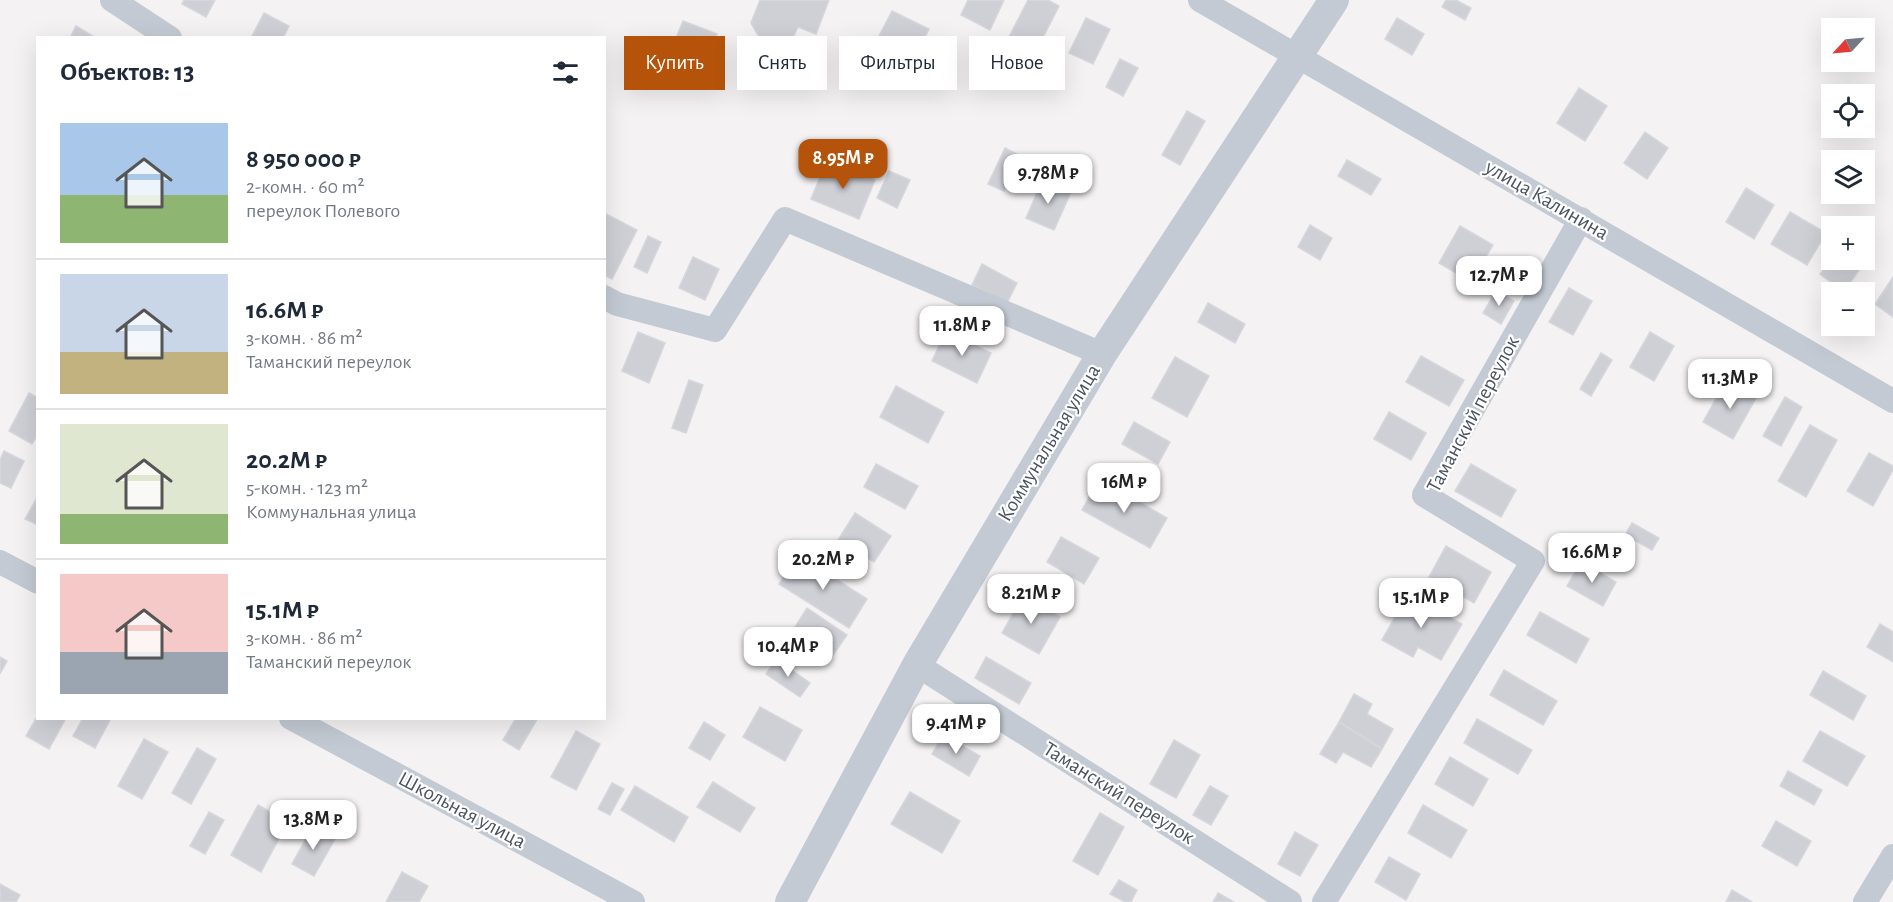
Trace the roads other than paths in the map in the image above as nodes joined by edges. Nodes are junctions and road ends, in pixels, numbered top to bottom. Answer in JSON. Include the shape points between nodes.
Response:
{"nodes":[{"id":1,"x":112,"y":0,"type":"edge"},
{"id":2,"x":1200,"y":0,"type":"edge"},
{"id":3,"x":1334,"y":0,"type":"edge"},
{"id":4,"x":167,"y":36,"type":"edge"},
{"id":5,"x":1298,"y":57,"type":"junction"},
{"id":6,"x":1581,"y":219,"type":"junction"},
{"id":7,"x":606,"y":298,"type":"edge"},
{"id":8,"x":1102,"y":354,"type":"junction"},
{"id":9,"x":1893,"y":401,"type":"edge"},
{"id":10,"x":0,"y":562,"type":"edge"},
{"id":11,"x":36,"y":581,"type":"edge"},
{"id":12,"x":917,"y":665,"type":"junction"},
{"id":13,"x":295,"y":720,"type":"edge"},
{"id":14,"x":1893,"y":856,"type":"edge"},
{"id":15,"x":633,"y":902,"type":"edge"},
{"id":16,"x":790,"y":902,"type":"edge"},
{"id":17,"x":1290,"y":902,"type":"edge"},
{"id":18,"x":1324,"y":902,"type":"edge"},
{"id":19,"x":1865,"y":902,"type":"edge"}],
"edges":[{"from":1,"to":4,"type":"street"},
{"from":2,"to":5,"type":"street","name":"улица Калинина"},
{"from":3,"to":5,"type":"street","name":"Коммунальная улица"},
{"from":5,"to":6,"type":"street","name":"улица Калинина"},
{"from":5,"to":8,"type":"street","name":"Коммунальная улица"},
{"from":6,"to":9,"type":"street","name":"улица Калинина"},
{"from":6,"to":18,"type":"street","name":"Таманский переулок","via":[[1424,495],[1533,561]]},
{"from":7,"to":8,"type":"street","via":[[716,330],[785,219]]},
{"from":8,"to":12,"type":"street","name":"Коммунальная улица"},
{"from":10,"to":11,"type":"street"},
{"from":12,"to":16,"type":"street","name":"Коммунальная улица"},
{"from":12,"to":17,"type":"street","name":"Таманский переулок"},
{"from":13,"to":15,"type":"street","name":"Школьная улица"},
{"from":14,"to":19,"type":"street"}]}
